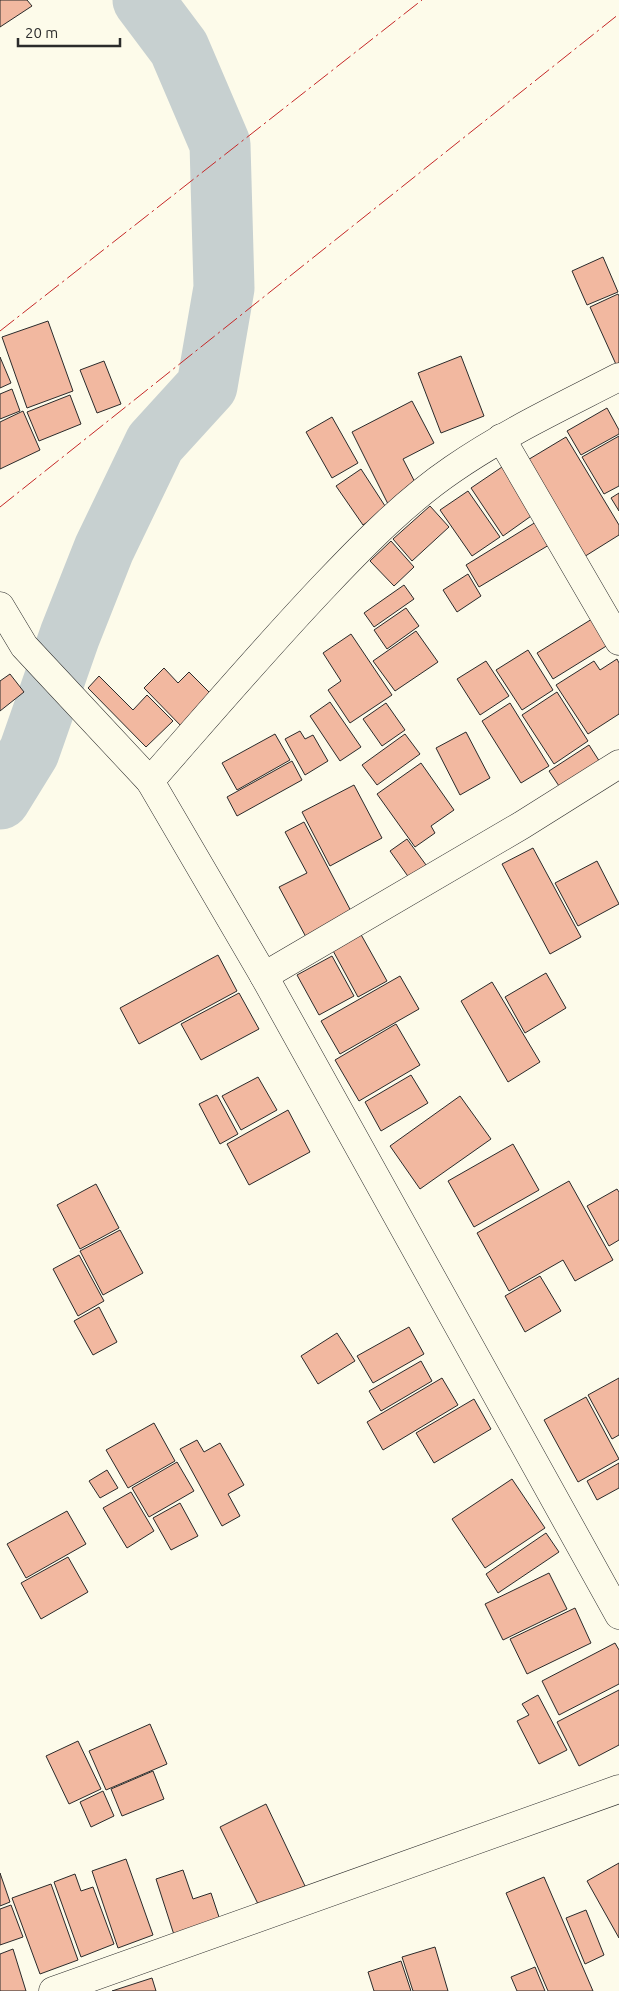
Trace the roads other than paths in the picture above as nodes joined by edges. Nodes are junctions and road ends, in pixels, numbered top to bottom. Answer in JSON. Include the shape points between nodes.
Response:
{"nodes":[{"id":1,"x":619,"y":377,"type":"edge"},
{"id":2,"x":501,"y":438,"type":"junction"},
{"id":3,"x":0,"y":606,"type":"edge"},
{"id":4,"x":619,"y":640,"type":"edge"},
{"id":5,"x":619,"y":764,"type":"edge"},
{"id":6,"x":150,"y":781,"type":"junction"},
{"id":7,"x":264,"y":976,"type":"junction"},
{"id":8,"x":619,"y":1615,"type":"edge"},
{"id":9,"x":619,"y":1789,"type":"edge"},
{"id":10,"x":53,"y":1991,"type":"edge"}],
"edges":[{"from":1,"to":2,"type":"street"},
{"from":2,"to":4,"type":"street"},
{"from":2,"to":6,"type":"street","via":[[452,469],[404,507],[357,552],[288,624]]},
{"from":3,"to":6,"type":"street","via":[[24,646]]},
{"from":5,"to":7,"type":"street","via":[[514,830]]},
{"from":6,"to":7,"type":"street"},
{"from":7,"to":8,"type":"street"},
{"from":9,"to":10,"type":"street"}]}
